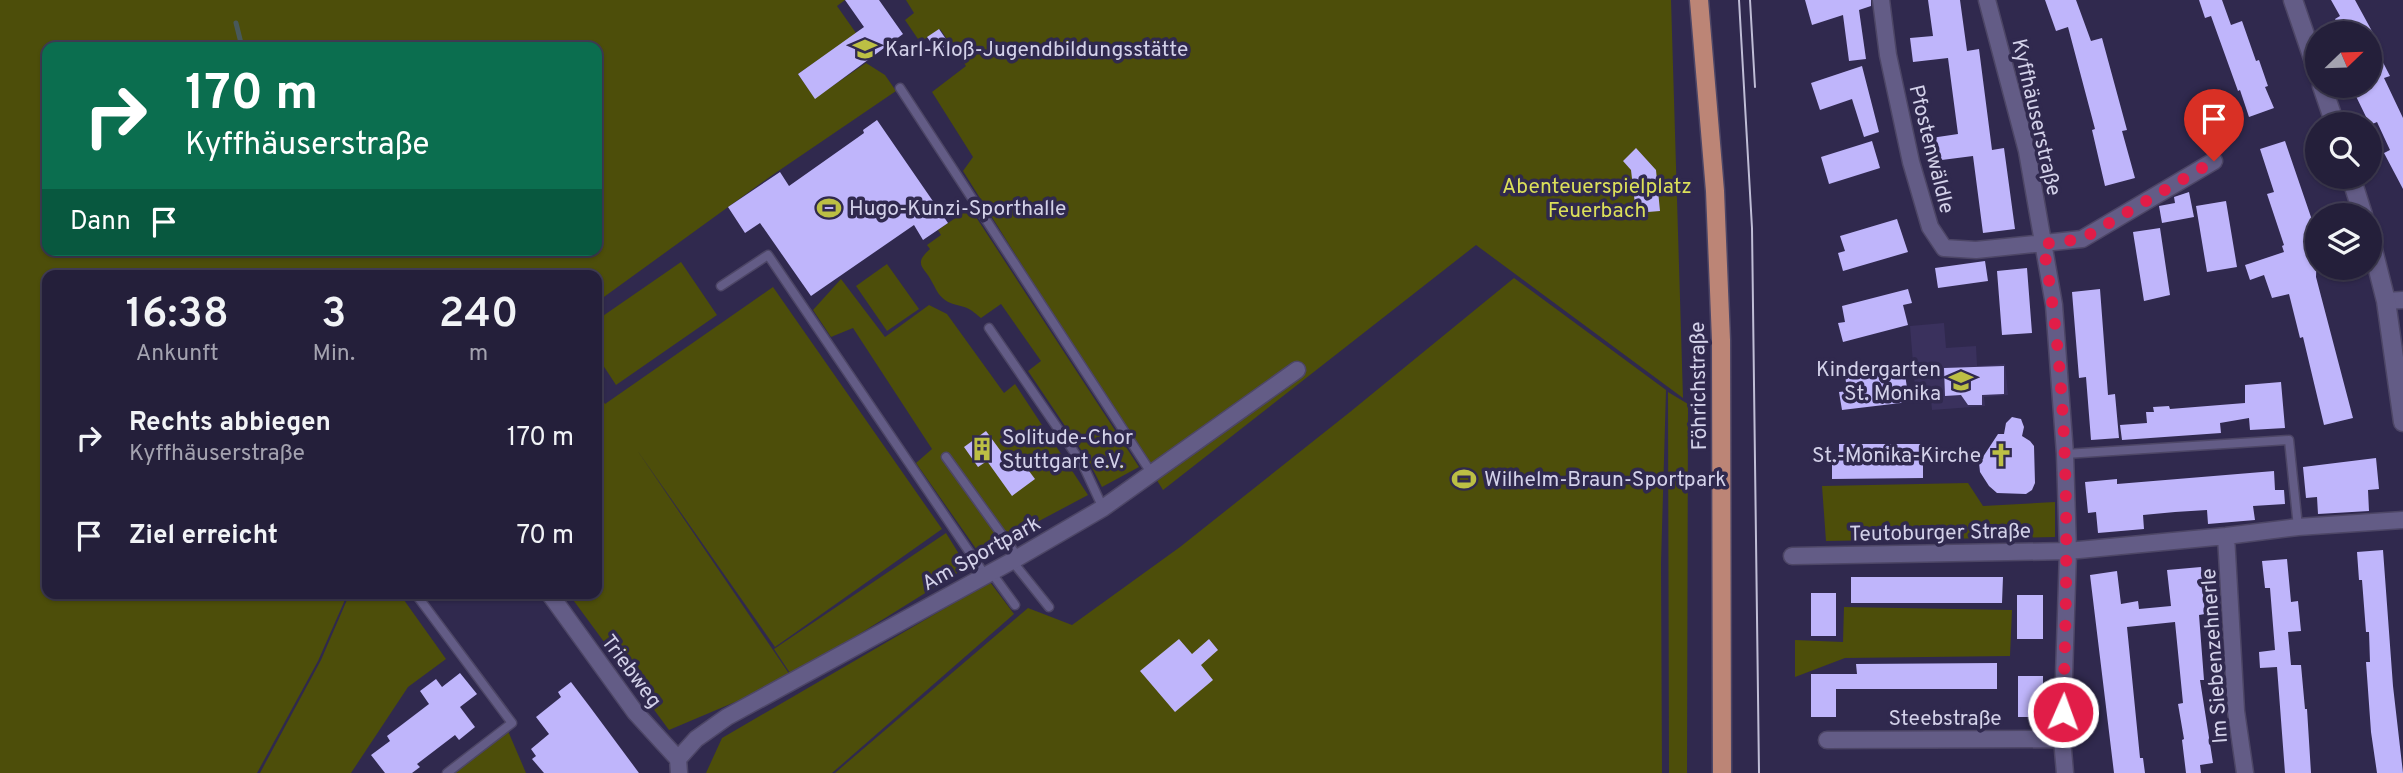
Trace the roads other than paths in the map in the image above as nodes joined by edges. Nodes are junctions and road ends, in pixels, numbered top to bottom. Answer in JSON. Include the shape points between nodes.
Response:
{"nodes":[{"id":1,"x":1699,"y":0,"type":"edge"},
{"id":2,"x":1881,"y":0,"type":"edge"},
{"id":3,"x":1987,"y":0,"type":"edge"},
{"id":4,"x":2293,"y":0,"type":"edge"},
{"id":5,"x":2305,"y":35,"type":"edge"},
{"id":6,"x":900,"y":88,"type":"dead end"},
{"id":7,"x":2214,"y":161,"type":"dead end"},
{"id":8,"x":2043,"y":244,"type":"junction"},
{"id":9,"x":2382,"y":269,"type":"edge"},
{"id":10,"x":721,"y":286,"type":"dead end"},
{"id":11,"x":2394,"y":300,"type":"edge"},
{"id":12,"x":989,"y":328,"type":"dead end"},
{"id":13,"x":1297,"y":370,"type":"dead end"},
{"id":14,"x":2403,"y":422,"type":"edge"},
{"id":15,"x":2064,"y":454,"type":"junction"},
{"id":16,"x":947,"y":457,"type":"dead end"},
{"id":17,"x":1152,"y":474,"type":"junction"},
{"id":18,"x":1103,"y":508,"type":"junction"},
{"id":19,"x":2403,"y":520,"type":"edge"},
{"id":20,"x":2298,"y":527,"type":"junction"},
{"id":21,"x":2226,"y":536,"type":"junction"},
{"id":22,"x":2068,"y":551,"type":"junction"},
{"id":23,"x":1792,"y":556,"type":"dead end"},
{"id":24,"x":1015,"y":559,"type":"junction"},
{"id":25,"x":988,"y":574,"type":"junction"},
{"id":26,"x":419,"y":599,"type":"edge"},
{"id":27,"x":553,"y":599,"type":"edge"},
{"id":28,"x":1015,"y":605,"type":"dead end"},
{"id":29,"x":1049,"y":607,"type":"dead end"},
{"id":30,"x":2062,"y":739,"type":"junction"},
{"id":31,"x":1827,"y":740,"type":"dead end"},
{"id":32,"x":679,"y":766,"type":"edge"},
{"id":33,"x":447,"y":773,"type":"edge"},
{"id":34,"x":1722,"y":773,"type":"edge"},
{"id":35,"x":2065,"y":773,"type":"edge"},
{"id":36,"x":2245,"y":773,"type":"edge"}],
"edges":[{"from":1,"to":34,"type":"main road","name":"Föhrichstraße","via":[[1715,191],[1721,340]]},
{"from":2,"to":8,"type":"street","name":"Pfostenwäldle","via":[[1911,162],[1930,227],[1944,248]]},
{"from":3,"to":8,"type":"street","name":"Kyffhäuserstraße","via":[[2027,151]]},
{"from":4,"to":5,"type":"street"},
{"from":6,"to":17,"type":"lane"},
{"from":7,"to":8,"type":"street","via":[[2082,239]]},
{"from":8,"to":15,"type":"street","name":"Kyffhäuserstraße","via":[[2054,305]]},
{"from":9,"to":11,"type":"street"},
{"from":10,"to":25,"type":"lane","via":[[768,255]]},
{"from":11,"to":14,"type":"street"},
{"from":12,"to":18,"type":"lane","via":[[1083,465]]},
{"from":13,"to":17,"type":"street","name":"Am Sportpark"},
{"from":15,"to":20,"type":"lane","via":[[2289,440]]},
{"from":15,"to":22,"type":"street","name":"Kyffhäuserstraße"},
{"from":16,"to":24,"type":"lane"},
{"from":17,"to":18,"type":"street","name":"Am Sportpark"},
{"from":18,"to":24,"type":"street","name":"Am Sportpark"},
{"from":19,"to":20,"type":"street","name":"Teutoburger Straße"},
{"from":20,"to":21,"type":"street","name":"Teutoburger Straße"},
{"from":21,"to":22,"type":"street","name":"Teutoburger Straße"},
{"from":21,"to":36,"type":"street","name":"Im Siebenzehnerle","via":[[2236,711]]},
{"from":22,"to":23,"type":"street","name":"Teutoburger Straße"},
{"from":22,"to":30,"type":"street","name":"Kyffhäuserstraße"},
{"from":24,"to":25,"type":"street","name":"Am Sportpark"},
{"from":24,"to":29,"type":"lane"},
{"from":25,"to":28,"type":"lane"},
{"from":25,"to":32,"type":"street","name":"Am Sportpark","via":[[727,717],[696,738]]},
{"from":26,"to":33,"type":"lane","via":[[512,723]]},
{"from":27,"to":32,"type":"street","name":"Triebweg"},
{"from":30,"to":31,"type":"street","name":"Steebstraße"},
{"from":30,"to":35,"type":"street","name":"Kyffhäuserstraße"}]}
